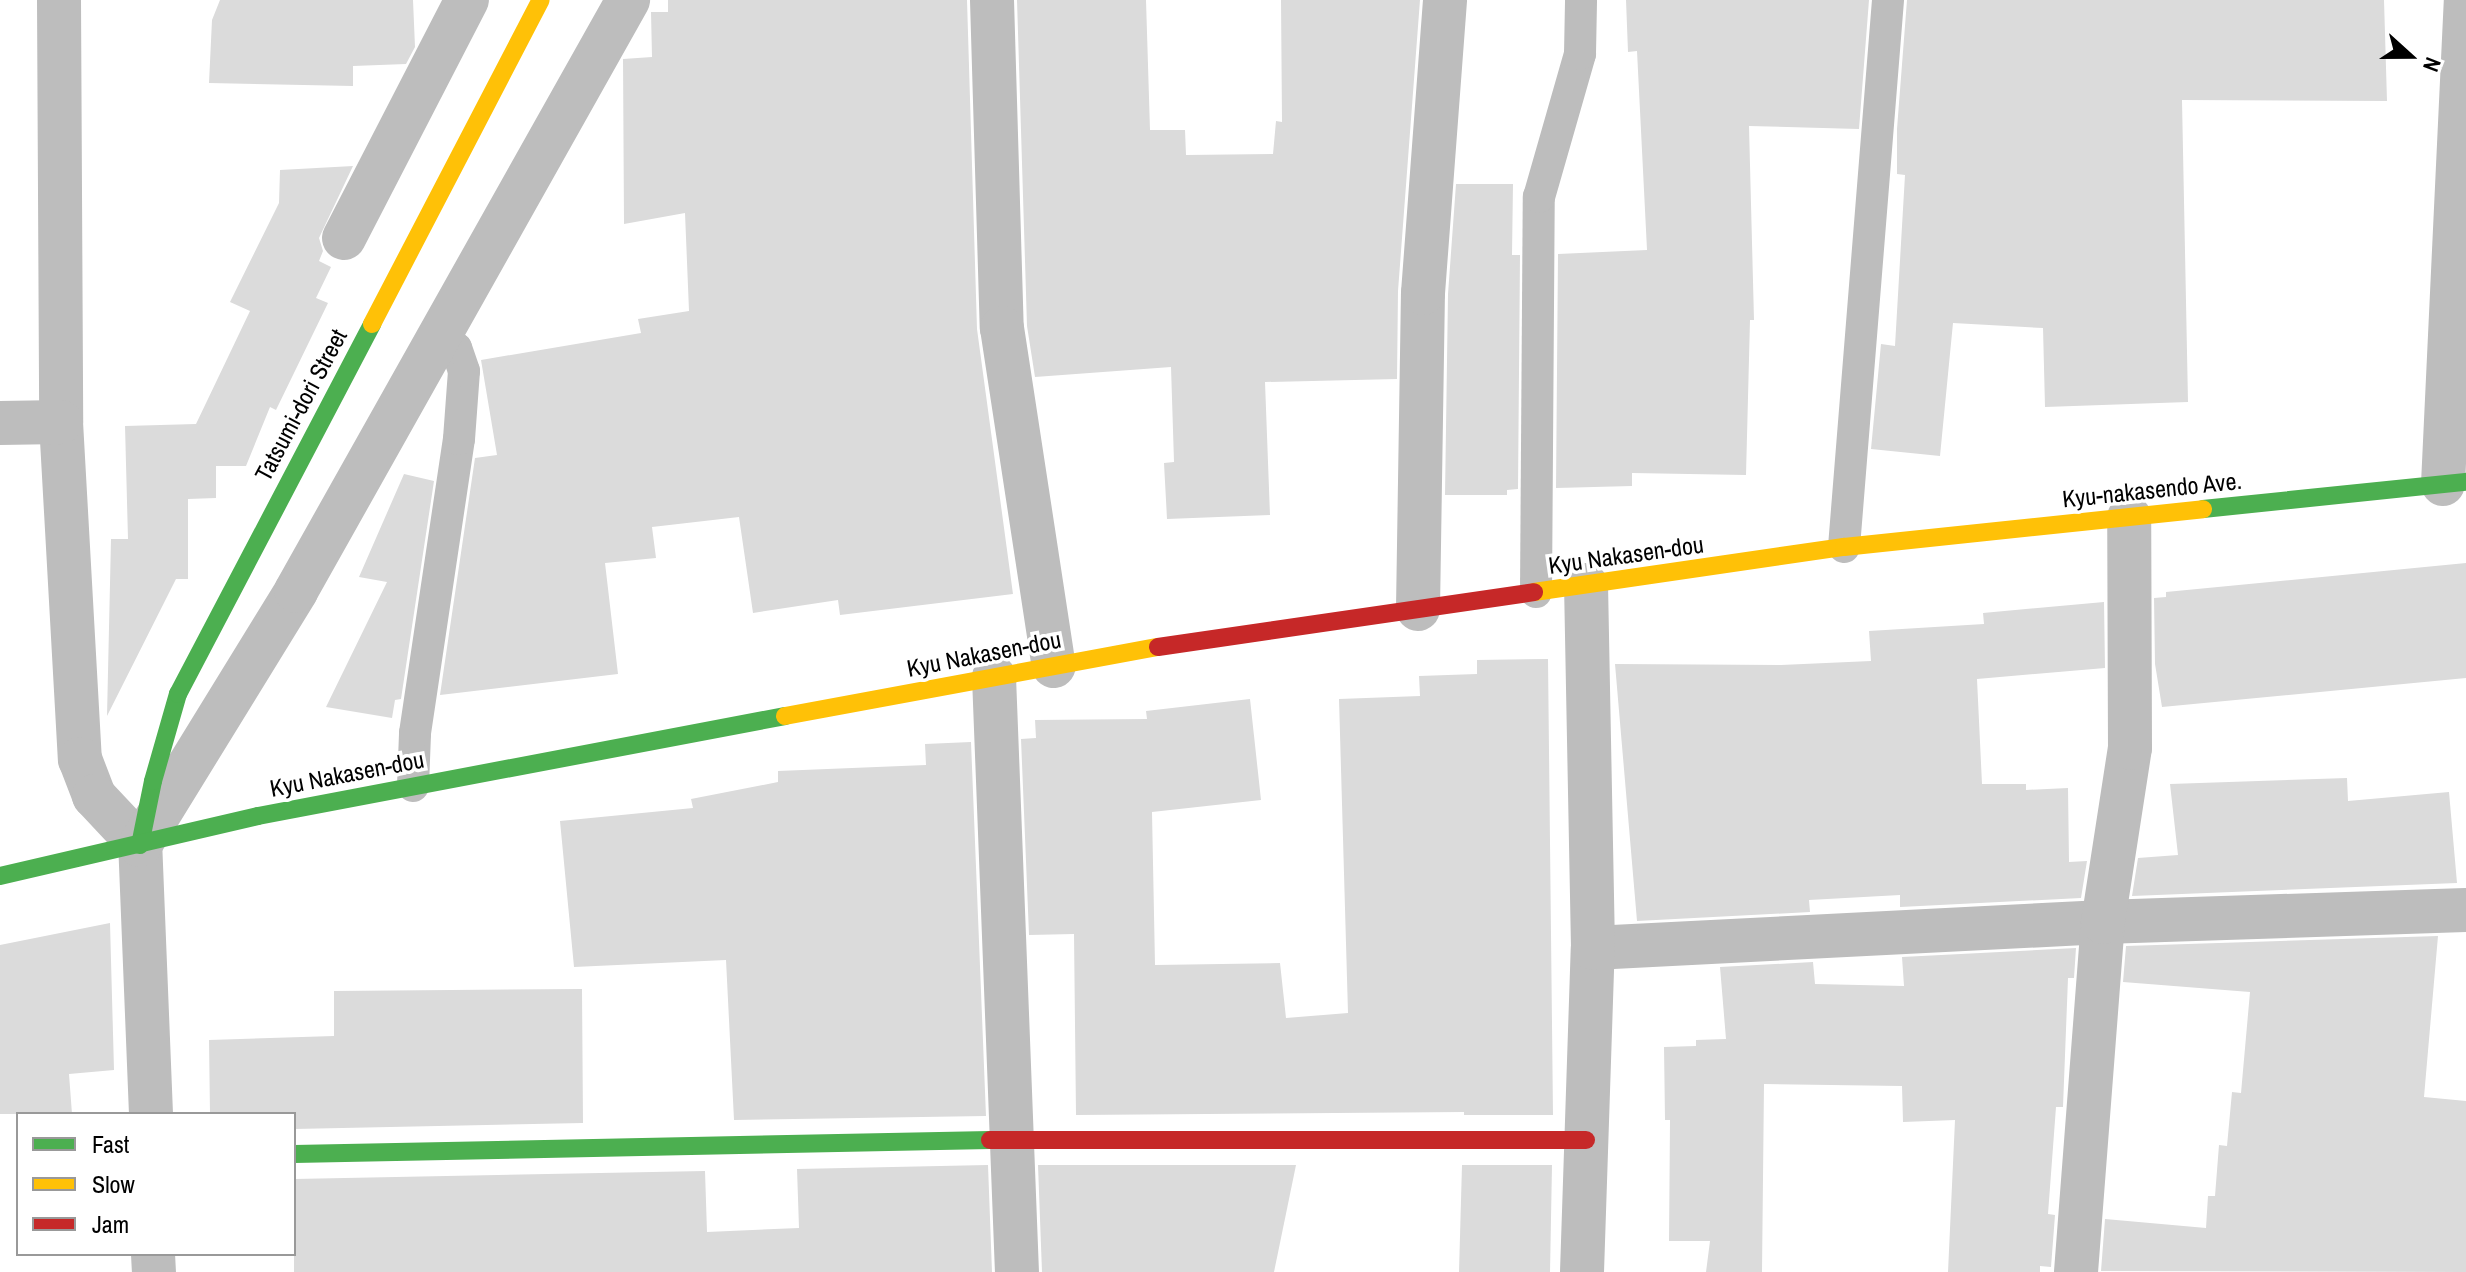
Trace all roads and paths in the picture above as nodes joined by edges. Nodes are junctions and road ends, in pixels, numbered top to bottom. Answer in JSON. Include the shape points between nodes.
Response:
{"nodes":[{"id":1,"x":59,"y":0,"type":"edge"},
{"id":2,"x":467,"y":0,"type":"edge"},
{"id":3,"x":541,"y":0,"type":"edge"},
{"id":4,"x":628,"y":0,"type":"edge"},
{"id":5,"x":992,"y":0,"type":"edge"},
{"id":6,"x":1445,"y":0,"type":"edge"},
{"id":7,"x":1581,"y":0,"type":"edge"},
{"id":8,"x":1888,"y":0,"type":"edge"},
{"id":9,"x":2466,"y":0,"type":"edge"},
{"id":10,"x":344,"y":238,"type":"dead end"},
{"id":11,"x":436,"y":336,"type":"junction"},
{"id":12,"x":61,"y":422,"type":"junction"},
{"id":13,"x":0,"y":423,"type":"edge"},
{"id":14,"x":2454,"y":483,"type":"edge"},
{"id":15,"x":2129,"y":517,"type":"junction"},
{"id":16,"x":1844,"y":547,"type":"junction"},
{"id":17,"x":1586,"y":585,"type":"junction"},
{"id":18,"x":1536,"y":592,"type":"junction"},
{"id":19,"x":1418,"y":609,"type":"junction"},
{"id":20,"x":1054,"y":666,"type":"junction"},
{"id":21,"x":994,"y":677,"type":"junction"},
{"id":22,"x":413,"y":786,"type":"junction"},
{"id":23,"x":140,"y":845,"type":"junction"},
{"id":24,"x":0,"y":876,"type":"edge"},
{"id":25,"x":2466,"y":910,"type":"edge"},
{"id":26,"x":2103,"y":922,"type":"junction"},
{"id":27,"x":1593,"y":948,"type":"junction"},
{"id":28,"x":151,"y":1112,"type":"edge"},
{"id":29,"x":1012,"y":1140,"type":"junction"},
{"id":30,"x":1586,"y":1140,"type":"junction"},
{"id":31,"x":296,"y":1154,"type":"edge"},
{"id":32,"x":1017,"y":1272,"type":"edge"},
{"id":33,"x":1582,"y":1272,"type":"edge"},
{"id":34,"x":2076,"y":1272,"type":"edge"}],
"edges":[{"from":1,"to":12,"type":"street"},
{"from":2,"to":10,"type":"street"},
{"from":3,"to":23,"type":"main road","name":"Tatsumi-dori Street","via":[[178,694]]},
{"from":4,"to":11,"type":"street"},
{"from":5,"to":20,"type":"street","via":[[1002,328]]},
{"from":6,"to":19,"type":"street","via":[[1423,293]]},
{"from":7,"to":18,"type":"lane","via":[[1580,54],[1539,197]]},
{"from":8,"to":16,"type":"lane"},
{"from":9,"to":14,"type":"street"},
{"from":11,"to":22,"type":"lane","via":[[456,348],[464,371],[459,439],[415,733]]},
{"from":11,"to":23,"type":"street","via":[[296,591]]},
{"from":12,"to":13,"type":"street"},
{"from":12,"to":23,"type":"street","via":[[80,759],[94,796]]},
{"from":14,"to":15,"type":"main road","name":"Kyu-nakasendo Ave."},
{"from":15,"to":16,"type":"main road","name":"Kyu-nakasendo Ave."},
{"from":15,"to":26,"type":"street","via":[[2130,748]]},
{"from":16,"to":17,"type":"main road","name":"Kyu Nakasen-dou"},
{"from":17,"to":18,"type":"main road","name":"Kyu Nakasen-dou"},
{"from":17,"to":27,"type":"street"},
{"from":18,"to":19,"type":"main road","name":"Kyu Nakasen-dou"},
{"from":19,"to":20,"type":"main road","name":"Kyu Nakasen-dou"},
{"from":20,"to":21,"type":"main road","name":"Kyu Nakasen-dou"},
{"from":21,"to":22,"type":"main road","name":"Kyu Nakasen-dou"},
{"from":21,"to":29,"type":"street"},
{"from":22,"to":23,"type":"main road","name":"Kyu Nakasen-dou"},
{"from":23,"to":24,"type":"main road"},
{"from":23,"to":28,"type":"street"},
{"from":25,"to":26,"type":"street"},
{"from":26,"to":27,"type":"street"},
{"from":26,"to":34,"type":"street"},
{"from":27,"to":30,"type":"street"},
{"from":29,"to":30,"type":"main road"},
{"from":29,"to":31,"type":"main road"},
{"from":29,"to":32,"type":"street"},
{"from":30,"to":33,"type":"street"}]}
